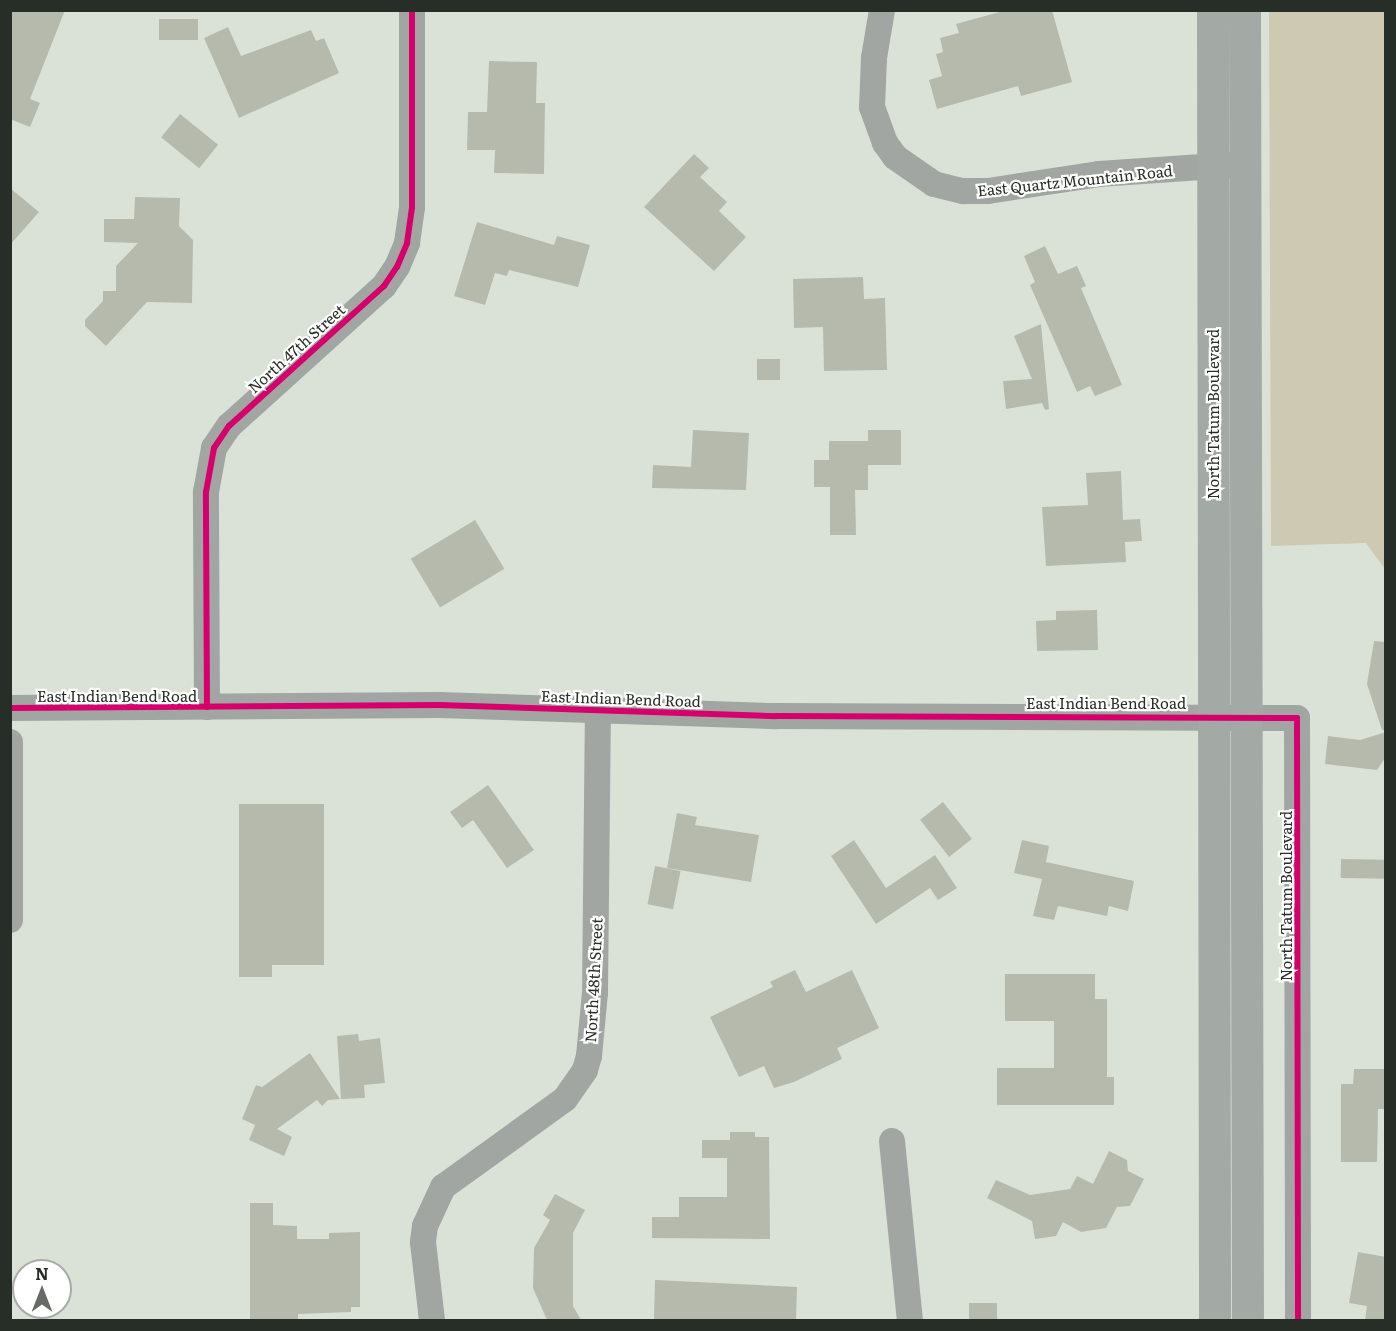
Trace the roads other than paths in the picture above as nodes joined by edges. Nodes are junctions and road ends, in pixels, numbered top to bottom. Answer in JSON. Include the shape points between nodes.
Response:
{"nodes":[{"id":1,"x":412,"y":10,"type":"edge"},
{"id":2,"x":882,"y":10,"type":"edge"},
{"id":3,"x":1213,"y":10,"type":"edge"},
{"id":4,"x":1245,"y":10,"type":"edge"},
{"id":5,"x":1246,"y":164,"type":"junction"},
{"id":6,"x":1213,"y":166,"type":"junction"},
{"id":7,"x":207,"y":707,"type":"junction"},
{"id":8,"x":10,"y":708,"type":"edge"},
{"id":9,"x":598,"y":709,"type":"junction"},
{"id":10,"x":1230,"y":716,"type":"junction"},
{"id":11,"x":10,"y":742,"type":"edge"},
{"id":12,"x":10,"y":920,"type":"edge"},
{"id":13,"x":892,"y":1141,"type":"dead end"},
{"id":14,"x":432,"y":1320,"type":"edge"},
{"id":15,"x":910,"y":1320,"type":"edge"},
{"id":16,"x":1215,"y":1320,"type":"edge"},
{"id":17,"x":1248,"y":1320,"type":"edge"},
{"id":18,"x":1298,"y":1320,"type":"edge"}],
"edges":[{"from":1,"to":7,"type":"street","name":"North 47th Street","via":[[412,207],[407,243],[397,267],[384,286],[229,426],[214,448],[206,492]]},
{"from":2,"to":6,"type":"street","name":"East Quartz Mountain Road","via":[[872,107],[885,143],[912,172],[934,184],[963,191],[988,191],[1099,174]]},
{"from":3,"to":6,"type":"main road","name":"North Tatum Boulevard"},
{"from":4,"to":5,"type":"main road","name":"North Tatum Boulevard"},
{"from":5,"to":6,"type":"street","name":"East Quartz Mountain Road"},
{"from":5,"to":10,"type":"main road","name":"North Tatum Boulevard"},
{"from":6,"to":10,"type":"main road","name":"North Tatum Boulevard"},
{"from":7,"to":8,"type":"street","name":"East Indian Bend Road"},
{"from":7,"to":9,"type":"street","name":"East Indian Bend Road","via":[[439,705]]},
{"from":9,"to":10,"type":"street","name":"East Indian Bend Road","via":[[776,716]]},
{"from":9,"to":14,"type":"street","name":"North 48th Street","via":[[596,981],[589,1056],[576,1085],[552,1110],[443,1187],[425,1226],[423,1242]]},
{"from":10,"to":16,"type":"main road","name":"North Tatum Boulevard"},
{"from":10,"to":17,"type":"main road","name":"North Tatum Boulevard"},
{"from":10,"to":18,"type":"street","name":"North Tatum Boulevard","via":[[1297,718]]},
{"from":11,"to":12,"type":"street"},
{"from":13,"to":15,"type":"street"}]}
